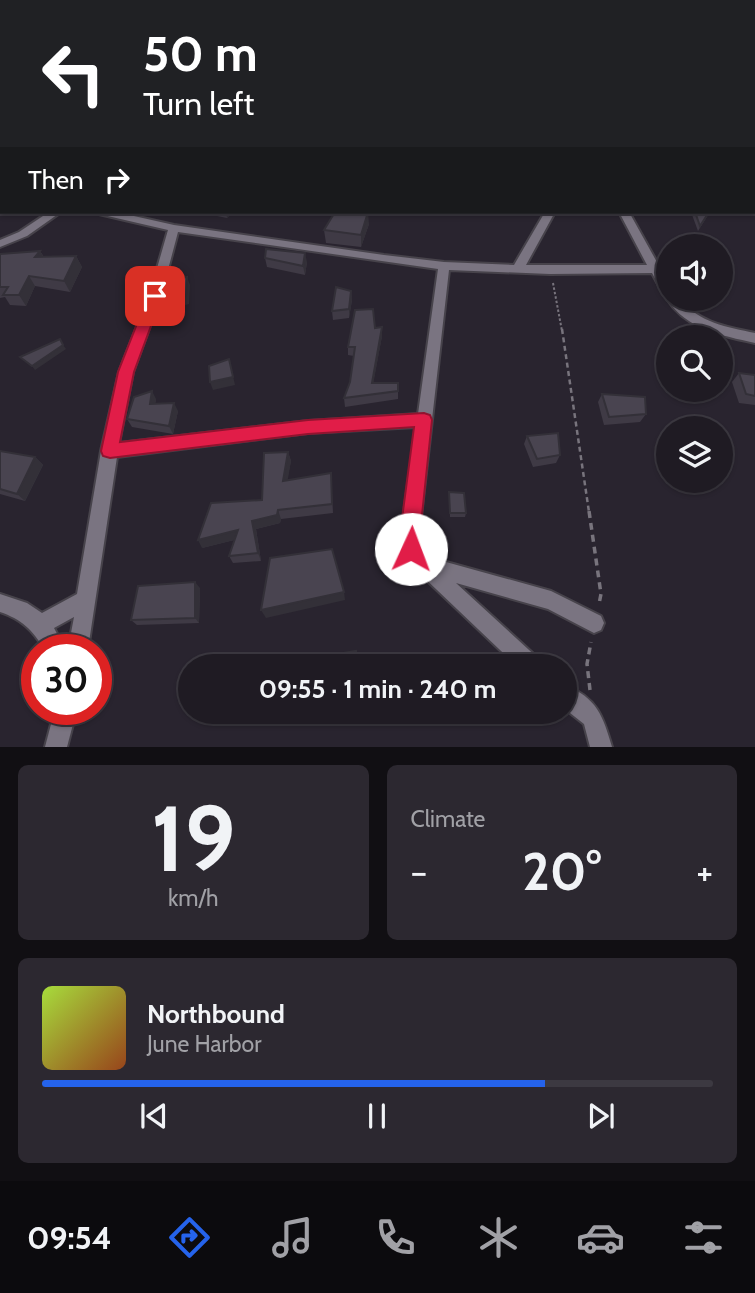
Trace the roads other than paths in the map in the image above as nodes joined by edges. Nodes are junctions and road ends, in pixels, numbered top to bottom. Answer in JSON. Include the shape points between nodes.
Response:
{"nodes":[{"id":1,"x":53,"y":214,"type":"edge"},
{"id":2,"x":112,"y":214,"type":"edge"},
{"id":3,"x":549,"y":214,"type":"edge"},
{"id":4,"x":625,"y":214,"type":"edge"},
{"id":5,"x":174,"y":228,"type":"junction"},
{"id":6,"x":0,"y":244,"type":"edge"},
{"id":7,"x":444,"y":266,"type":"junction"},
{"id":8,"x":518,"y":269,"type":"junction"},
{"id":9,"x":654,"y":269,"type":"junction"},
{"id":10,"x":656,"y":272,"type":"edge"},
{"id":11,"x":680,"y":311,"type":"edge"},
{"id":12,"x":755,"y":338,"type":"edge"},
{"id":13,"x":424,"y":420,"type":"junction"},
{"id":14,"x":110,"y":451,"type":"junction"},
{"id":15,"x":422,"y":564,"type":"junction"},
{"id":16,"x":85,"y":600,"type":"junction"},
{"id":17,"x":0,"y":603,"type":"edge"},
{"id":18,"x":594,"y":623,"type":"road end"},
{"id":19,"x":41,"y":624,"type":"junction"},
{"id":20,"x":47,"y":634,"type":"edge"},
{"id":21,"x":80,"y":634,"type":"edge"},
{"id":22,"x":519,"y":654,"type":"edge"},
{"id":23,"x":577,"y":705,"type":"edge"},
{"id":24,"x":62,"y":725,"type":"edge"},
{"id":25,"x":56,"y":747,"type":"edge"},
{"id":26,"x":601,"y":747,"type":"edge"}],
"edges":[{"from":1,"to":6,"type":"street"},
{"from":2,"to":5,"type":"street"},
{"from":3,"to":8,"type":"street"},
{"from":4,"to":9,"type":"street"},
{"from":5,"to":7,"type":"street"},
{"from":5,"to":14,"type":"street","via":[[126,372]]},
{"from":7,"to":8,"type":"street"},
{"from":7,"to":13,"type":"street"},
{"from":8,"to":9,"type":"street"},
{"from":9,"to":10,"type":"street"},
{"from":11,"to":12,"type":"street","via":[[706,327]]},
{"from":13,"to":14,"type":"street","via":[[308,427]]},
{"from":13,"to":15,"type":"street","via":[[410,534],[411,549]]},
{"from":14,"to":16,"type":"street"},
{"from":15,"to":18,"type":"street","via":[[551,600]]},
{"from":15,"to":22,"type":"street"},
{"from":16,"to":19,"type":"street"},
{"from":16,"to":21,"type":"street"},
{"from":17,"to":19,"type":"street","via":[[22,609]]},
{"from":19,"to":20,"type":"street"},
{"from":23,"to":26,"type":"street","via":[[593,718]]},
{"from":24,"to":25,"type":"street"}]}
